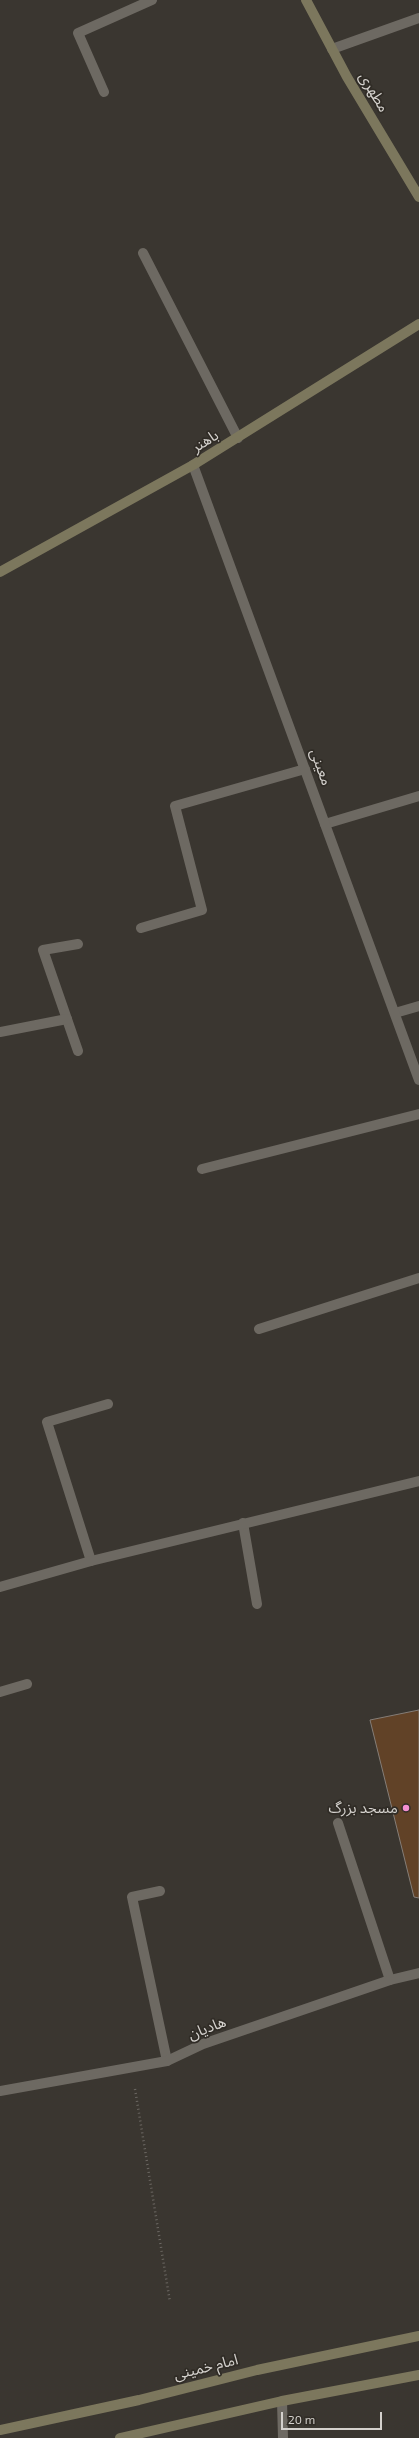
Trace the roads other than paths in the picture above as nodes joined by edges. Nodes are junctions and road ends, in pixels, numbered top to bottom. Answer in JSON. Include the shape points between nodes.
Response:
{"nodes":[{"id":1,"x":152,"y":0,"type":"edge"},
{"id":2,"x":306,"y":0,"type":"edge"},
{"id":3,"x":419,"y":18,"type":"edge"},
{"id":4,"x":332,"y":49,"type":"junction"},
{"id":5,"x":104,"y":92,"type":"dead end"},
{"id":6,"x":419,"y":197,"type":"edge"},
{"id":7,"x":144,"y":253,"type":"dead end"},
{"id":8,"x":419,"y":324,"type":"edge"},
{"id":9,"x":238,"y":438,"type":"junction"},
{"id":10,"x":194,"y":466,"type":"junction"},
{"id":11,"x":0,"y":572,"type":"edge"},
{"id":12,"x":305,"y":769,"type":"junction"},
{"id":13,"x":419,"y":796,"type":"edge"},
{"id":14,"x":325,"y":824,"type":"junction"},
{"id":15,"x":141,"y":928,"type":"dead end"},
{"id":16,"x":78,"y":944,"type":"dead end"},
{"id":17,"x":419,"y":1006,"type":"edge"},
{"id":18,"x":395,"y":1013,"type":"junction"},
{"id":19,"x":67,"y":1019,"type":"junction"},
{"id":20,"x":0,"y":1032,"type":"edge"},
{"id":21,"x":78,"y":1052,"type":"dead end"},
{"id":22,"x":419,"y":1080,"type":"edge"},
{"id":23,"x":419,"y":1114,"type":"edge"},
{"id":24,"x":202,"y":1169,"type":"dead end"},
{"id":25,"x":419,"y":1278,"type":"edge"},
{"id":26,"x":259,"y":1329,"type":"dead end"},
{"id":27,"x":108,"y":1404,"type":"dead end"},
{"id":28,"x":419,"y":1481,"type":"edge"},
{"id":29,"x":243,"y":1524,"type":"junction"},
{"id":30,"x":90,"y":1561,"type":"junction"},
{"id":31,"x":0,"y":1587,"type":"edge"},
{"id":32,"x":257,"y":1604,"type":"dead end"},
{"id":33,"x":27,"y":1684,"type":"dead end"},
{"id":34,"x":0,"y":1692,"type":"edge"},
{"id":35,"x":338,"y":1823,"type":"dead end"},
{"id":36,"x":160,"y":1891,"type":"dead end"},
{"id":37,"x":419,"y":1973,"type":"edge"},
{"id":38,"x":390,"y":1980,"type":"junction"},
{"id":39,"x":167,"y":2060,"type":"junction"},
{"id":40,"x":0,"y":2091,"type":"edge"},
{"id":41,"x":419,"y":2336,"type":"edge"},
{"id":42,"x":419,"y":2375,"type":"edge"},
{"id":43,"x":282,"y":2401,"type":"junction"},
{"id":44,"x":0,"y":2430,"type":"edge"},
{"id":45,"x":120,"y":2438,"type":"edge"},
{"id":46,"x":283,"y":2438,"type":"edge"}],
"edges":[{"from":1,"to":5,"type":"street","via":[[78,33]]},
{"from":2,"to":4,"type":"main road","name":"مطهری"},
{"from":3,"to":4,"type":"street"},
{"from":4,"to":6,"type":"main road","name":"مطهری"},
{"from":7,"to":9,"type":"street"},
{"from":8,"to":9,"type":"main road","name":"باهنر"},
{"from":9,"to":10,"type":"main road","name":"باهنر"},
{"from":10,"to":11,"type":"main road","name":"باهنر"},
{"from":10,"to":12,"type":"street","name":"معینی"},
{"from":12,"to":14,"type":"street","name":"معینی"},
{"from":12,"to":15,"type":"street","via":[[175,806],[202,910]]},
{"from":13,"to":14,"type":"street"},
{"from":14,"to":18,"type":"street","name":"معینی"},
{"from":16,"to":19,"type":"street","via":[[43,950]]},
{"from":17,"to":18,"type":"street"},
{"from":18,"to":22,"type":"street","name":"معینی"},
{"from":19,"to":20,"type":"street"},
{"from":19,"to":21,"type":"street"},
{"from":23,"to":24,"type":"street"},
{"from":25,"to":26,"type":"street"},
{"from":27,"to":30,"type":"street","via":[[47,1422]]},
{"from":28,"to":29,"type":"street"},
{"from":29,"to":30,"type":"street"},
{"from":29,"to":32,"type":"street"},
{"from":30,"to":31,"type":"street"},
{"from":33,"to":34,"type":"street"},
{"from":35,"to":38,"type":"street"},
{"from":36,"to":39,"type":"street","via":[[132,1897]]},
{"from":37,"to":38,"type":"street","name":"هادیان"},
{"from":38,"to":39,"type":"street","name":"هادیان","via":[[203,2044]]},
{"from":39,"to":40,"type":"street","name":"هادیان"},
{"from":41,"to":44,"type":"main road","name":"امام خمینی","via":[[257,2370],[139,2400]]},
{"from":42,"to":43,"type":"main road"},
{"from":43,"to":45,"type":"main road"},
{"from":43,"to":46,"type":"street"}]}
